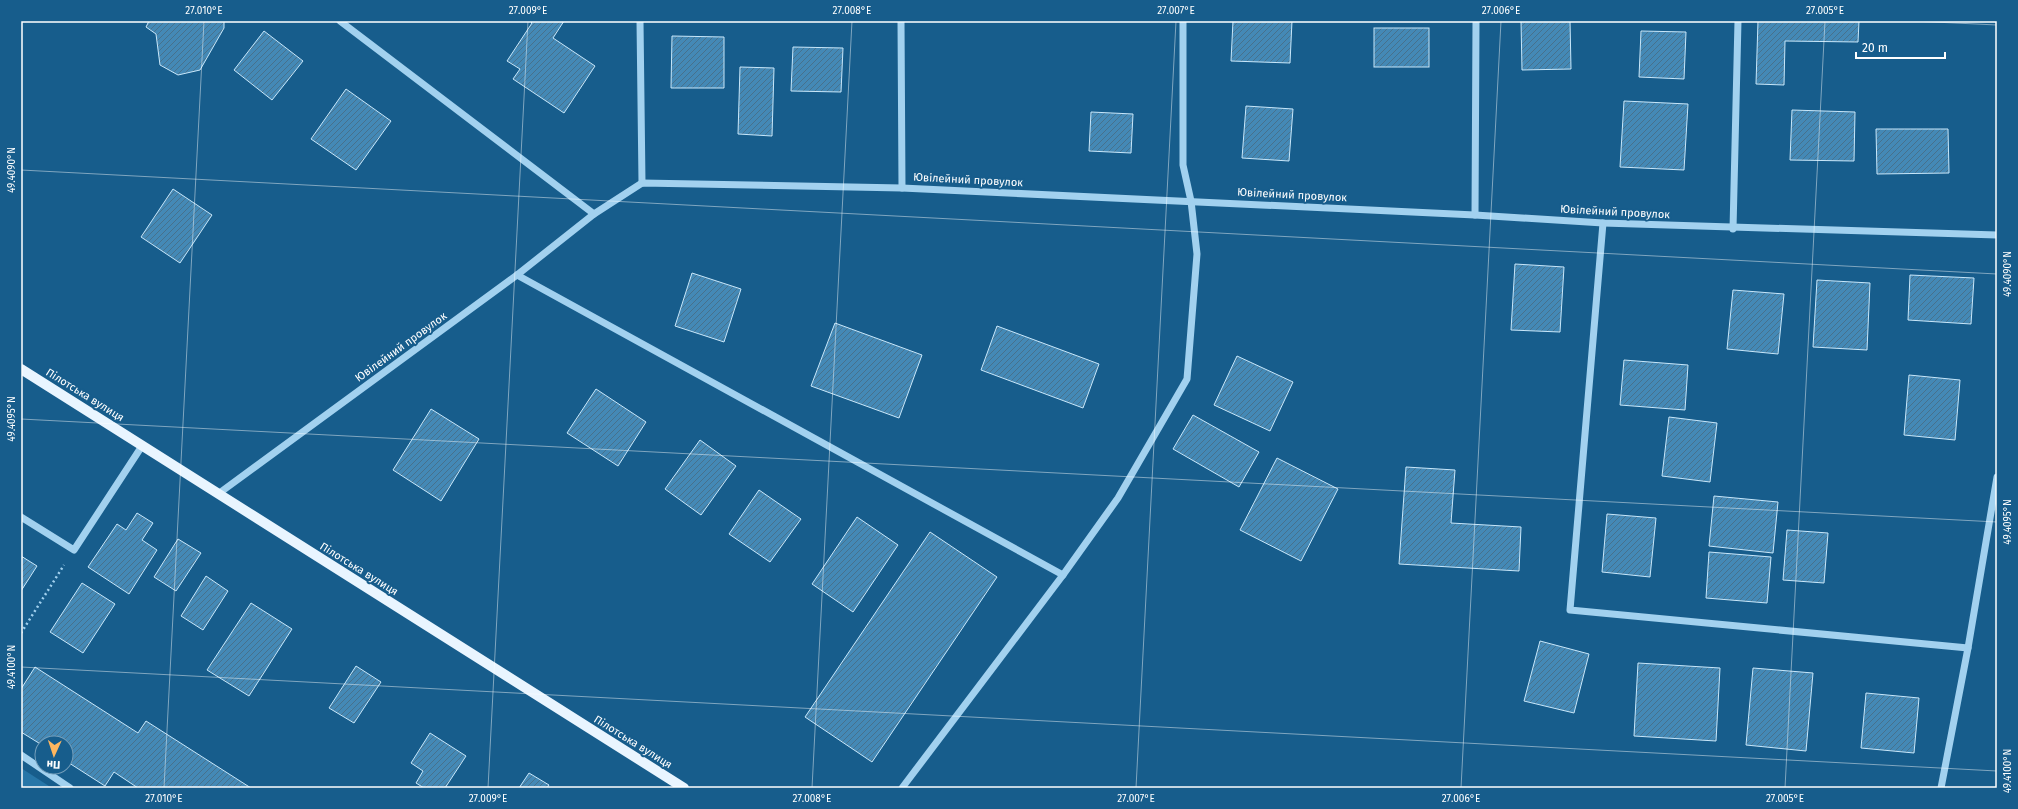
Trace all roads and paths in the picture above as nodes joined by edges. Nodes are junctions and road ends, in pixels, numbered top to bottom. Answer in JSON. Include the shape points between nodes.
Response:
{"nodes":[{"id":1,"x":340,"y":21,"type":"edge"},
{"id":2,"x":640,"y":21,"type":"edge"},
{"id":3,"x":901,"y":21,"type":"edge"},
{"id":4,"x":1183,"y":21,"type":"edge"},
{"id":5,"x":1476,"y":21,"type":"edge"},
{"id":6,"x":1738,"y":21,"type":"edge"},
{"id":7,"x":642,"y":183,"type":"junction"},
{"id":8,"x":902,"y":188,"type":"junction"},
{"id":9,"x":1191,"y":201,"type":"junction"},
{"id":10,"x":594,"y":214,"type":"junction"},
{"id":11,"x":1475,"y":215,"type":"junction"},
{"id":12,"x":1603,"y":223,"type":"junction"},
{"id":13,"x":1733,"y":229,"type":"junction"},
{"id":14,"x":1997,"y":235,"type":"edge"},
{"id":15,"x":517,"y":275,"type":"junction"},
{"id":16,"x":21,"y":369,"type":"edge"},
{"id":17,"x":142,"y":446,"type":"junction"},
{"id":18,"x":1997,"y":477,"type":"edge"},
{"id":19,"x":218,"y":494,"type":"junction"},
{"id":20,"x":21,"y":518,"type":"edge"},
{"id":21,"x":74,"y":550,"type":"junction"},
{"id":22,"x":1062,"y":575,"type":"junction"},
{"id":23,"x":21,"y":632,"type":"edge"},
{"id":24,"x":1968,"y":648,"type":"junction"},
{"id":25,"x":21,"y":755,"type":"edge"},
{"id":26,"x":70,"y":788,"type":"edge"},
{"id":27,"x":684,"y":788,"type":"edge"},
{"id":28,"x":902,"y":788,"type":"edge"},
{"id":29,"x":1941,"y":788,"type":"edge"}],
"edges":[{"from":1,"to":10,"type":"street"},
{"from":2,"to":7,"type":"street"},
{"from":3,"to":8,"type":"street"},
{"from":4,"to":9,"type":"street","via":[[1183,165]]},
{"from":5,"to":11,"type":"street"},
{"from":6,"to":13,"type":"street"},
{"from":7,"to":8,"type":"street","name":"Ювілейний провулок"},
{"from":7,"to":10,"type":"street","name":"Ювілейний провулок"},
{"from":8,"to":9,"type":"street","name":"Ювілейний провулок"},
{"from":9,"to":11,"type":"street","name":"Ювілейний провулок"},
{"from":9,"to":22,"type":"street","via":[[1197,254],[1187,379],[1118,498]]},
{"from":10,"to":15,"type":"street","name":"Ювілейний провулок"},
{"from":11,"to":12,"type":"street","name":"Ювілейний провулок"},
{"from":12,"to":13,"type":"street","name":"Ювілейний провулок"},
{"from":12,"to":24,"type":"street","via":[[1570,610]]},
{"from":13,"to":14,"type":"street","name":"Ювілейний провулок"},
{"from":15,"to":19,"type":"street","name":"Ювілейний провулок"},
{"from":15,"to":22,"type":"street"},
{"from":16,"to":17,"type":"main road","name":"Пілотська вулиця"},
{"from":17,"to":19,"type":"main road","name":"Пілотська вулиця"},
{"from":17,"to":21,"type":"street"},
{"from":18,"to":24,"type":"street"},
{"from":19,"to":27,"type":"main road","name":"Пілотська вулиця"},
{"from":20,"to":21,"type":"street"},
{"from":21,"to":23,"type":"path"},
{"from":22,"to":28,"type":"street"},
{"from":24,"to":29,"type":"street"},
{"from":25,"to":26,"type":"street"}]}
